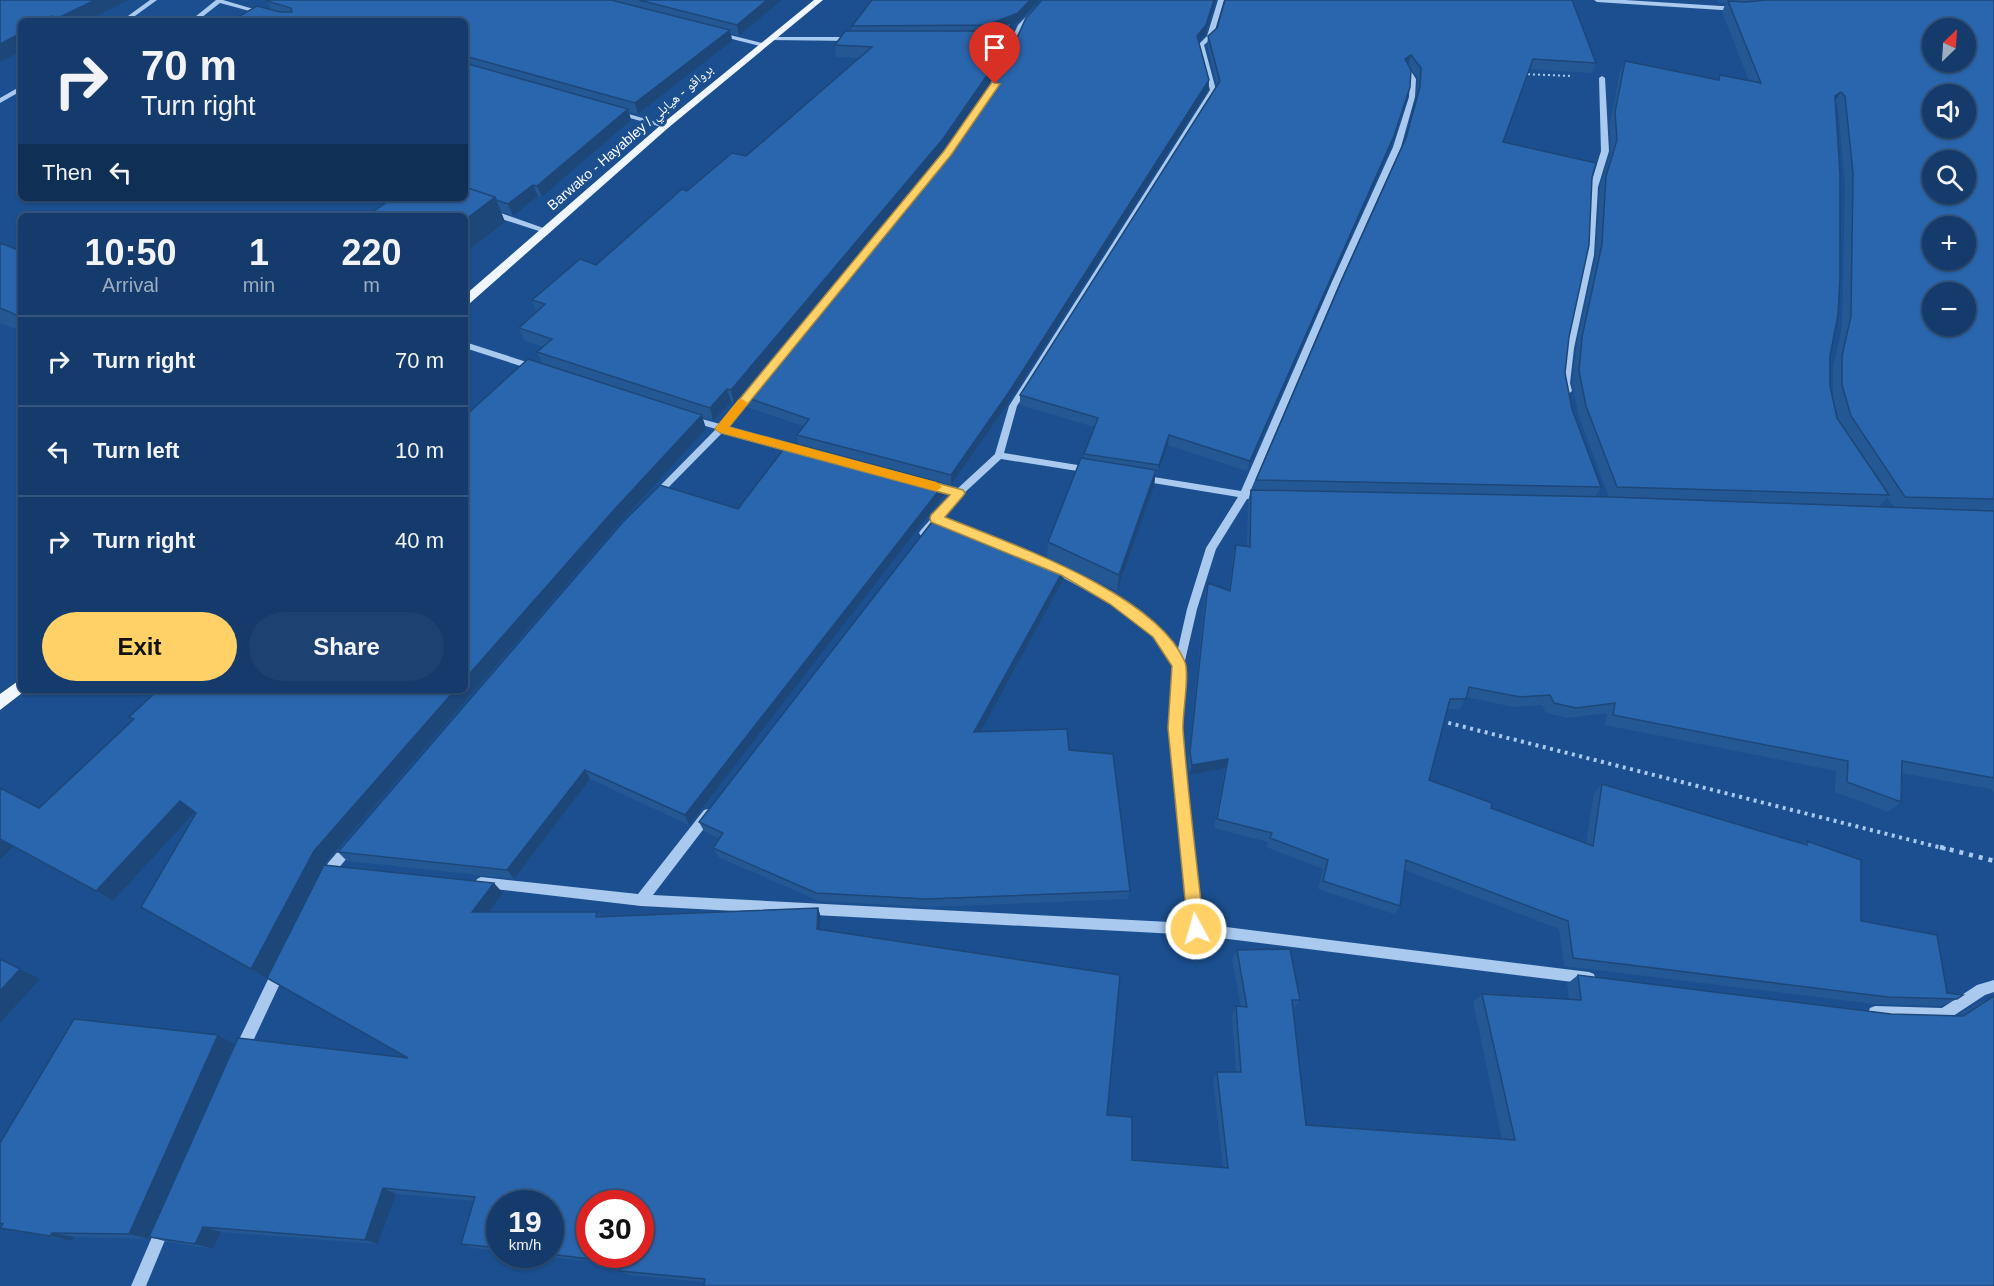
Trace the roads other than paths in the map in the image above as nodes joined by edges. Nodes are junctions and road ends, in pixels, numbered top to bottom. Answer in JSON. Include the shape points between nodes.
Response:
{"nodes":[{"id":1,"x":154,"y":0,"type":"edge"},
{"id":2,"x":819,"y":0,"type":"edge"},
{"id":3,"x":1045,"y":0,"type":"edge"},
{"id":4,"x":1221,"y":0,"type":"edge"},
{"id":5,"x":1597,"y":0,"type":"edge"},
{"id":6,"x":219,"y":1,"type":"edge"},
{"id":7,"x":1740,"y":9,"type":"edge"},
{"id":8,"x":276,"y":16,"type":"edge"},
{"id":9,"x":128,"y":18,"type":"edge"},
{"id":10,"x":197,"y":18,"type":"edge"},
{"id":11,"x":1021,"y":25,"type":"junction"},
{"id":12,"x":1011,"y":30,"type":"edge"},
{"id":13,"x":707,"y":31,"type":"edge"},
{"id":14,"x":864,"y":39,"type":"edge"},
{"id":15,"x":767,"y":42,"type":"junction"},
{"id":16,"x":1407,"y":69,"type":"edge"},
{"id":17,"x":1602,"y":78,"type":"road end"},
{"id":18,"x":18,"y":90,"type":"edge"},
{"id":19,"x":0,"y":101,"type":"edge"},
{"id":20,"x":609,"y":110,"type":"edge"},
{"id":21,"x":665,"y":126,"type":"junction"},
{"id":22,"x":932,"y":172,"type":"edge"},
{"id":23,"x":479,"y":209,"type":"edge"},
{"id":24,"x":545,"y":231,"type":"junction"},
{"id":25,"x":468,"y":298,"type":"edge"},
{"id":26,"x":468,"y":346,"type":"edge"},
{"id":27,"x":543,"y":371,"type":"edge"},
{"id":28,"x":759,"y":383,"type":"edge"},
{"id":29,"x":1570,"y":400,"type":"edge"},
{"id":30,"x":676,"y":414,"type":"edge"},
{"id":31,"x":721,"y":429,"type":"junction"},
{"id":32,"x":812,"y":453,"type":"edge"},
{"id":33,"x":999,"y":455,"type":"junction"},
{"id":34,"x":1104,"y":472,"type":"edge"},
{"id":35,"x":1127,"y":476,"type":"edge"},
{"id":36,"x":925,"y":484,"type":"edge"},
{"id":37,"x":959,"y":493,"type":"junction"},
{"id":38,"x":1244,"y":495,"type":"junction"},
{"id":39,"x":1268,"y":496,"type":"edge"},
{"id":40,"x":647,"y":504,"type":"edge"},
{"id":41,"x":936,"y":518,"type":"junction"},
{"id":42,"x":914,"y":546,"type":"edge"},
{"id":43,"x":1179,"y":665,"type":"junction"},
{"id":44,"x":18,"y":688,"type":"edge"},
{"id":45,"x":0,"y":703,"type":"edge"},
{"id":46,"x":713,"y":807,"type":"edge"},
{"id":47,"x":355,"y":841,"type":"edge"},
{"id":48,"x":463,"y":881,"type":"edge"},
{"id":49,"x":321,"y":889,"type":"edge"},
{"id":50,"x":641,"y":900,"type":"junction"},
{"id":51,"x":1196,"y":929,"type":"junction"},
{"id":52,"x":283,"y":963,"type":"edge"},
{"id":53,"x":1600,"y":980,"type":"edge"},
{"id":54,"x":1994,"y":986,"type":"edge"},
{"id":55,"x":1862,"y":1012,"type":"edge"},
{"id":56,"x":237,"y":1059,"type":"edge"},
{"id":57,"x":166,"y":1221,"type":"edge"},
{"id":58,"x":138,"y":1286,"type":"edge"}],
"edges":[{"from":1,"to":9,"type":"street"},
{"from":2,"to":15,"type":"main road","name":"Barwako - Hayabley / برواقو - هيابلي"},
{"from":3,"to":11,"type":"street"},
{"from":4,"to":33,"type":"street","via":[[1210,37],[1201,45],[1213,90],[1013,406]]},
{"from":5,"to":7,"type":"street"},
{"from":6,"to":8,"type":"street"},
{"from":6,"to":10,"type":"street"},
{"from":11,"to":12,"type":"street"},
{"from":11,"to":22,"type":"street","via":[[995,84]]},
{"from":13,"to":15,"type":"street"},
{"from":14,"to":15,"type":"street"},
{"from":15,"to":21,"type":"main road","name":"Barwako - Hayabley / برواقو - هيابلي"},
{"from":16,"to":38,"type":"street","via":[[1413,79],[1412,97],[1397,147]]},
{"from":17,"to":29,"type":"street","via":[[1605,151],[1594,187],[1590,255],[1570,348],[1566,382]]},
{"from":18,"to":19,"type":"street"},
{"from":20,"to":21,"type":"street"},
{"from":21,"to":24,"type":"main road","name":"Barwako - Hayabley / برواقو - هيابلي"},
{"from":23,"to":24,"type":"street"},
{"from":24,"to":25,"type":"main road","name":"Barwako - Hayabley / برواقو - هيابلي"},
{"from":26,"to":27,"type":"street"},
{"from":28,"to":31,"type":"street"},
{"from":30,"to":31,"type":"street"},
{"from":31,"to":32,"type":"street"},
{"from":31,"to":40,"type":"street"},
{"from":33,"to":34,"type":"street"},
{"from":33,"to":37,"type":"street"},
{"from":35,"to":38,"type":"street"},
{"from":36,"to":37,"type":"street"},
{"from":37,"to":41,"type":"street"},
{"from":38,"to":39,"type":"street"},
{"from":38,"to":43,"type":"street","via":[[1211,548]]},
{"from":41,"to":42,"type":"street"},
{"from":41,"to":43,"type":"street","via":[[1065,572],[1115,600],[1158,633]]},
{"from":43,"to":51,"type":"street","via":[[1176,728]]},
{"from":44,"to":45,"type":"main road"},
{"from":46,"to":50,"type":"street"},
{"from":47,"to":49,"type":"street"},
{"from":48,"to":50,"type":"street"},
{"from":50,"to":51,"type":"street"},
{"from":51,"to":53,"type":"street"},
{"from":52,"to":56,"type":"street"},
{"from":54,"to":55,"type":"street","via":[[1944,1015]]},
{"from":57,"to":58,"type":"street"}]}
